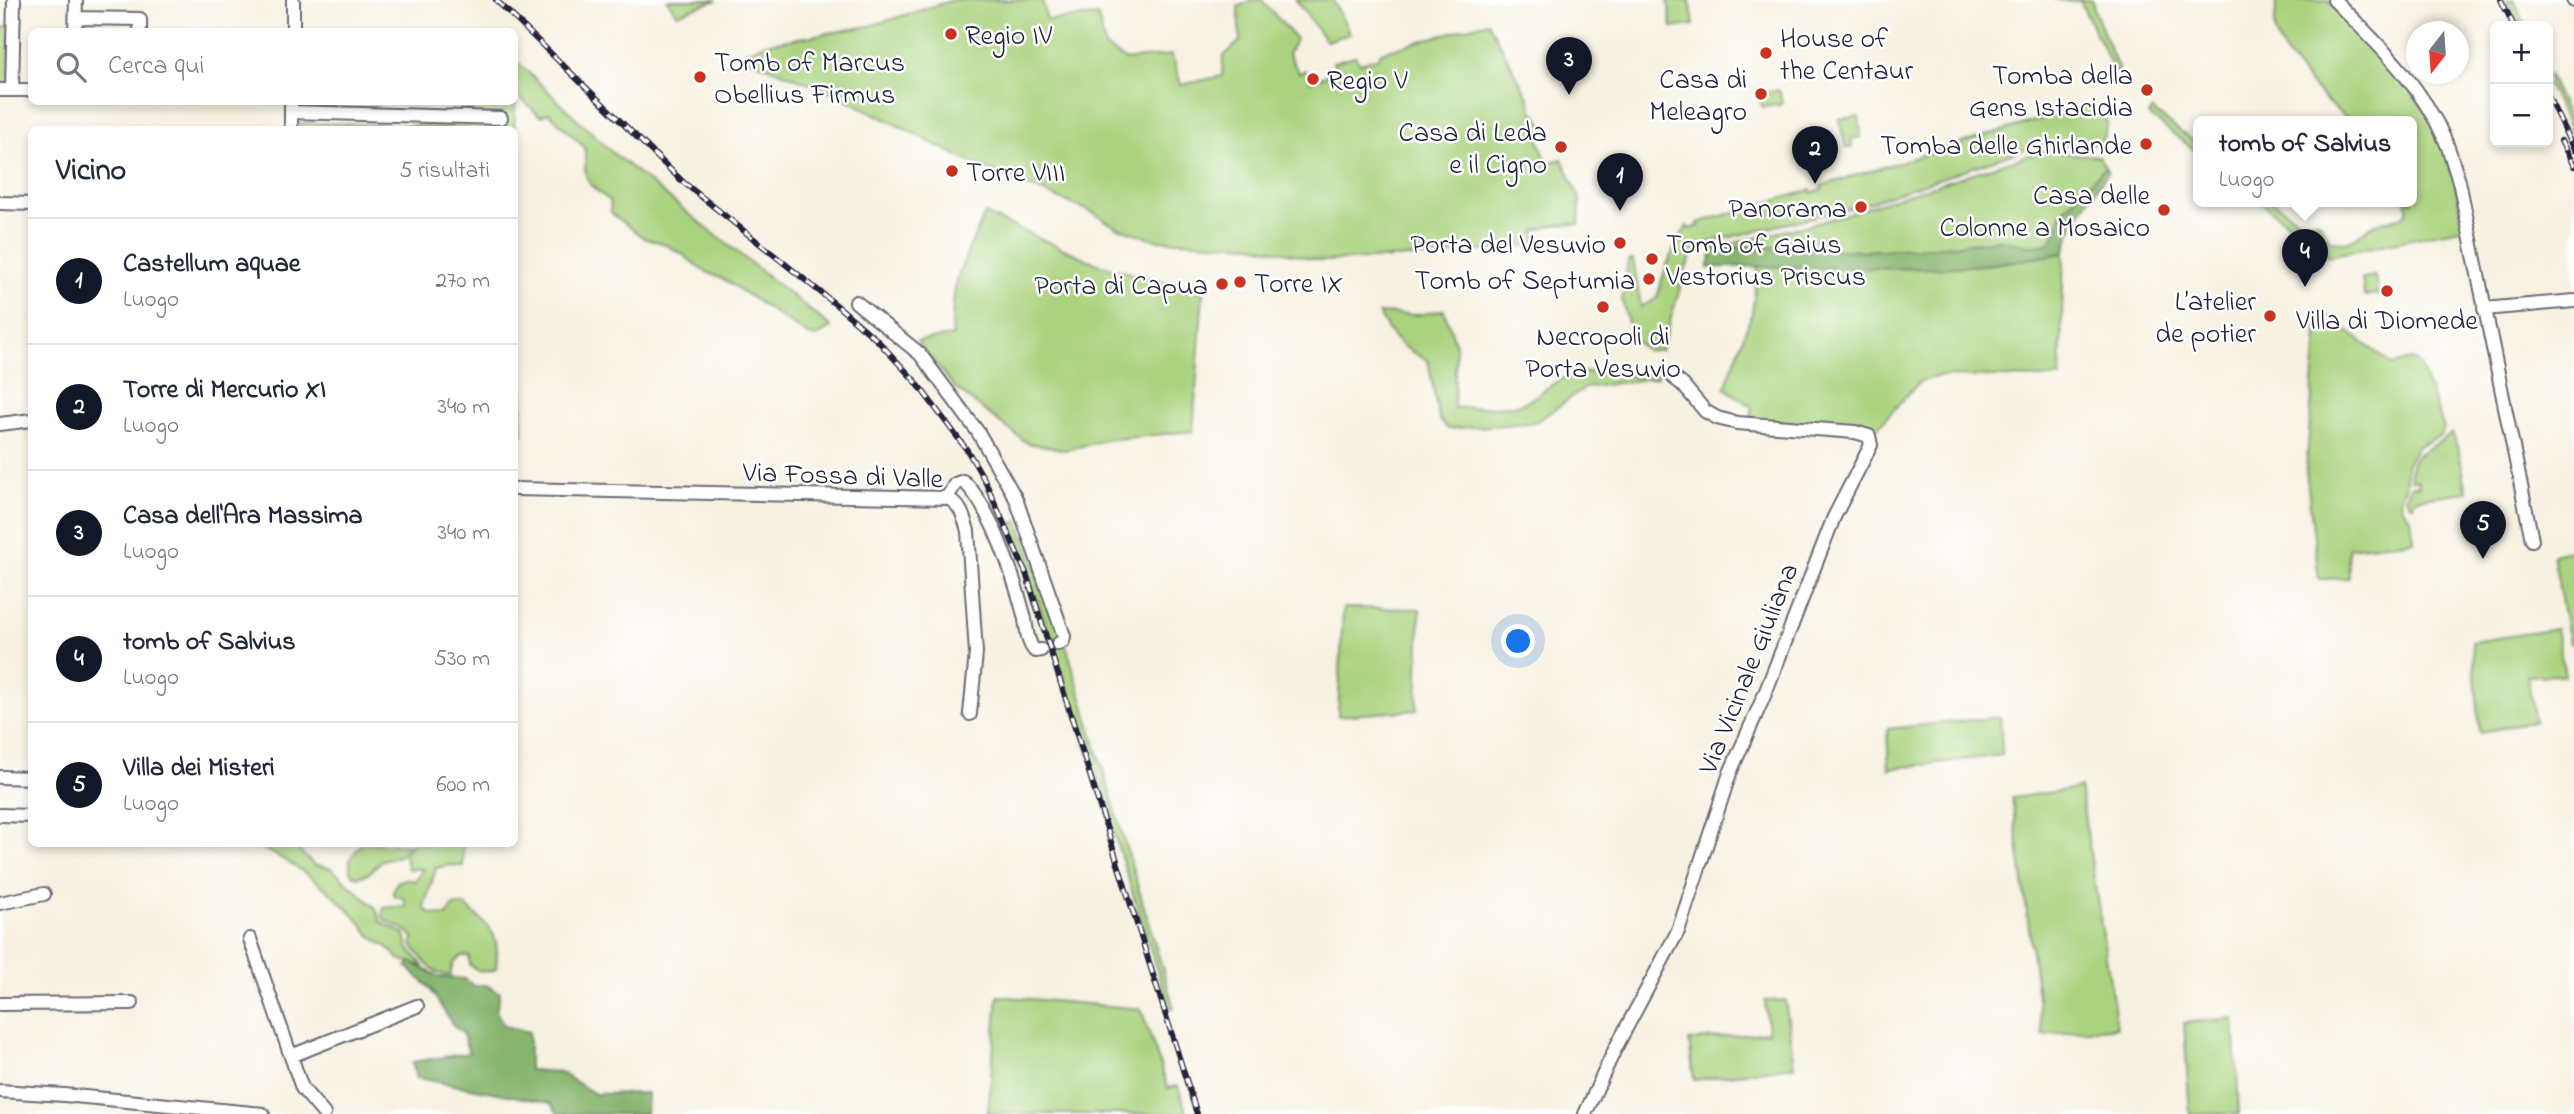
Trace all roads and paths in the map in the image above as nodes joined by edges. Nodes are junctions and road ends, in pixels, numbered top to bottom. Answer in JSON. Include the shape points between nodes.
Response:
{"nodes":[{"id":1,"x":13,"y":0,"type":"edge"},
{"id":2,"x":76,"y":0,"type":"edge"},
{"id":3,"x":293,"y":0,"type":"edge"},
{"id":4,"x":2334,"y":0,"type":"edge"},
{"id":5,"x":76,"y":18,"type":"junction"},
{"id":6,"x":75,"y":28,"type":"edge"},
{"id":7,"x":140,"y":28,"type":"edge"},
{"id":8,"x":293,"y":28,"type":"edge"},
{"id":9,"x":6,"y":90,"type":"edge"},
{"id":10,"x":28,"y":90,"type":"edge"},
{"id":11,"x":291,"y":107,"type":"edge"},
{"id":12,"x":501,"y":117,"type":"dead end"},
{"id":13,"x":291,"y":126,"type":"edge"},
{"id":14,"x":0,"y":202,"type":"edge"},
{"id":15,"x":28,"y":204,"type":"edge"},
{"id":16,"x":2574,"y":301,"type":"edge"},
{"id":17,"x":856,"y":302,"type":"dead end"},
{"id":18,"x":2484,"y":309,"type":"junction"},
{"id":19,"x":1673,"y":377,"type":"dead end"},
{"id":20,"x":28,"y":420,"type":"edge"},
{"id":21,"x":0,"y":424,"type":"edge"},
{"id":22,"x":518,"y":489,"type":"edge"},
{"id":23,"x":947,"y":498,"type":"junction"},
{"id":24,"x":2532,"y":540,"type":"dead end"},
{"id":25,"x":1058,"y":644,"type":"dead end"},
{"id":26,"x":1041,"y":650,"type":"dead end"},
{"id":27,"x":970,"y":714,"type":"dead end"},
{"id":28,"x":0,"y":777,"type":"edge"},
{"id":29,"x":28,"y":778,"type":"edge"},
{"id":30,"x":0,"y":815,"type":"edge"},
{"id":31,"x":28,"y":816,"type":"edge"},
{"id":32,"x":44,"y":894,"type":"dead end"},
{"id":33,"x":0,"y":903,"type":"edge"},
{"id":34,"x":250,"y":939,"type":"dead end"},
{"id":35,"x":0,"y":1003,"type":"edge"},
{"id":36,"x":132,"y":1003,"type":"dead end"},
{"id":37,"x":417,"y":1006,"type":"dead end"},
{"id":38,"x":292,"y":1056,"type":"junction"},
{"id":39,"x":0,"y":1091,"type":"edge"},
{"id":40,"x":263,"y":1114,"type":"edge"},
{"id":41,"x":324,"y":1114,"type":"edge"},
{"id":42,"x":1585,"y":1114,"type":"edge"}],
"edges":[{"from":1,"to":9,"type":"street"},
{"from":2,"to":5,"type":"street"},
{"from":3,"to":8,"type":"street"},
{"from":4,"to":18,"type":"street","via":[[2391,57],[2428,107],[2446,141],[2459,181]]},
{"from":5,"to":6,"type":"street"},
{"from":5,"to":7,"type":"street","via":[[140,19]]},
{"from":9,"to":10,"type":"street"},
{"from":11,"to":12,"type":"street"},
{"from":11,"to":13,"type":"street"},
{"from":14,"to":15,"type":"street"},
{"from":16,"to":18,"type":"street"},
{"from":17,"to":25,"type":"street","via":[[920,355],[978,432],[1016,499],[1063,636]]},
{"from":18,"to":24,"type":"street"},
{"from":19,"to":42,"type":"street","name":"Via Vicinale Giuliana","via":[[1717,418],[1855,432],[1868,436],[1871,445],[1834,517],[1730,773],[1678,931]]},
{"from":20,"to":21,"type":"street"},
{"from":22,"to":23,"type":"street","name":"Via Fossa di Valle"},
{"from":23,"to":26,"type":"street","via":[[955,484],[963,481],[972,488],[1004,556],[1030,646]]},
{"from":23,"to":27,"type":"street","name":"Via Fossa di Valle","via":[[962,513],[968,531],[976,653]]},
{"from":28,"to":29,"type":"street"},
{"from":30,"to":31,"type":"street"},
{"from":32,"to":33,"type":"street"},
{"from":34,"to":38,"type":"street"},
{"from":35,"to":36,"type":"street"},
{"from":37,"to":38,"type":"street"},
{"from":38,"to":41,"type":"street","via":[[302,1088]]},
{"from":39,"to":40,"type":"street"}]}
